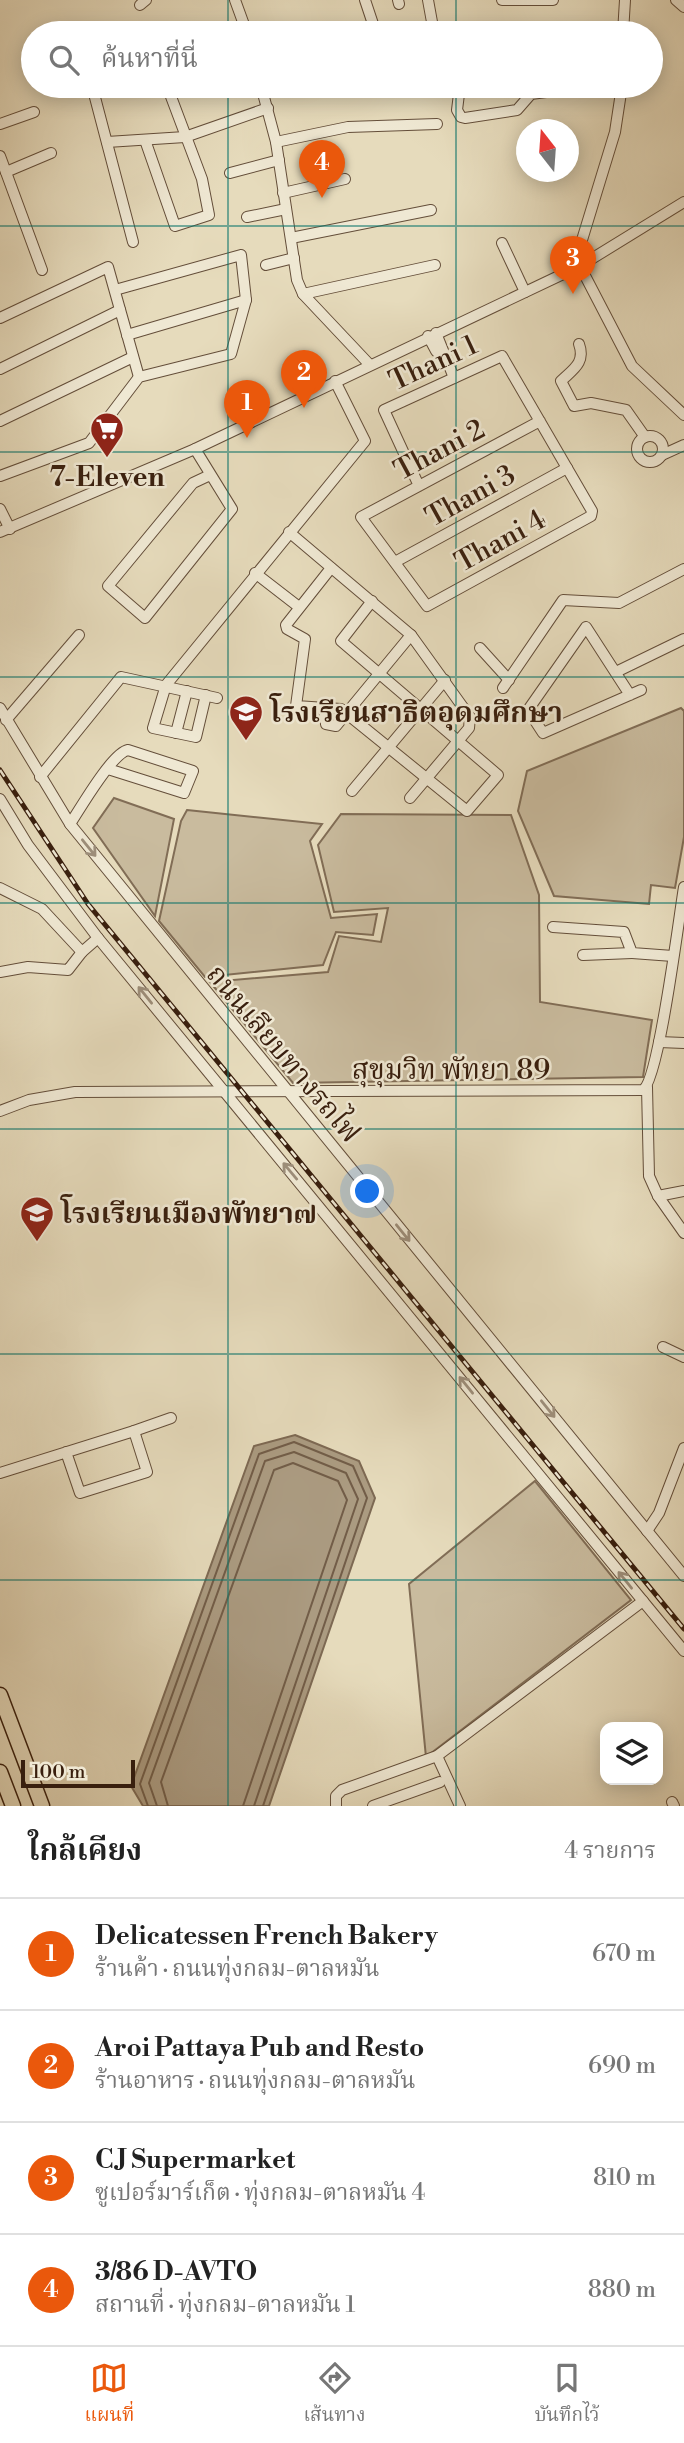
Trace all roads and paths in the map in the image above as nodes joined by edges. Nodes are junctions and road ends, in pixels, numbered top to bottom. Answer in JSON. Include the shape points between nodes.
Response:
{"nodes":[{"id":1,"x":235,"y":0,"type":"edge"},
{"id":2,"x":365,"y":0,"type":"edge"},
{"id":3,"x":428,"y":0,"type":"edge"},
{"id":4,"x":502,"y":0,"type":"edge"},
{"id":5,"x":553,"y":0,"type":"edge"},
{"id":6,"x":625,"y":0,"type":"edge"},
{"id":7,"x":676,"y":0,"type":"edge"},
{"id":8,"x":684,"y":7,"type":"edge"},
{"id":9,"x":243,"y":21,"type":"edge"},
{"id":10,"x":372,"y":21,"type":"edge"},
{"id":11,"x":432,"y":21,"type":"edge"},
{"id":12,"x":624,"y":21,"type":"edge"},
{"id":13,"x":95,"y":98,"type":"edge"},
{"id":14,"x":171,"y":98,"type":"edge"},
{"id":15,"x":265,"y":98,"type":"edge"},
{"id":16,"x":458,"y":98,"type":"edge"},
{"id":17,"x":523,"y":98,"type":"edge"},
{"id":18,"x":620,"y":98,"type":"edge"},
{"id":19,"x":268,"y":108,"type":"junction"},
{"id":20,"x":34,"y":112,"type":"dead end"},
{"id":21,"x":0,"y":124,"type":"edge"},
{"id":22,"x":438,"y":124,"type":"dead end"},
{"id":23,"x":185,"y":137,"type":"junction"},
{"id":24,"x":145,"y":140,"type":"junction"},
{"id":25,"x":107,"y":142,"type":"junction"},
{"id":26,"x":276,"y":142,"type":"junction"},
{"id":27,"x":51,"y":153,"type":"dead end"},
{"id":28,"x":0,"y":156,"type":"edge"},
{"id":29,"x":279,"y":160,"type":"junction"},
{"id":30,"x":6,"y":172,"type":"junction"},
{"id":31,"x":230,"y":173,"type":"dead end"},
{"id":32,"x":345,"y":179,"type":"dead end"},
{"id":33,"x":283,"y":192,"type":"junction"},
{"id":34,"x":684,"y":202,"type":"edge"},
{"id":35,"x":286,"y":209,"type":"junction"},
{"id":36,"x":431,"y":210,"type":"dead end"},
{"id":37,"x":247,"y":217,"type":"dead end"},
{"id":38,"x":291,"y":238,"type":"junction"},
{"id":39,"x":133,"y":242,"type":"dead end"},
{"id":40,"x":502,"y":243,"type":"dead end"},
{"id":41,"x":294,"y":258,"type":"junction"},
{"id":42,"x":266,"y":265,"type":"dead end"},
{"id":43,"x":435,"y":265,"type":"dead end"},
{"id":44,"x":580,"y":266,"type":"junction"},
{"id":45,"x":42,"y":270,"type":"dead end"},
{"id":46,"x":114,"y":289,"type":"junction"},
{"id":47,"x":524,"y":292,"type":"junction"},
{"id":48,"x":303,"y":293,"type":"junction"},
{"id":49,"x":246,"y":300,"type":"junction"},
{"id":50,"x":120,"y":310,"type":"junction"},
{"id":51,"x":0,"y":318,"type":"edge"},
{"id":52,"x":127,"y":335,"type":"junction"},
{"id":53,"x":432,"y":335,"type":"junction"},
{"id":54,"x":579,"y":344,"type":"dead end"},
{"id":55,"x":134,"y":357,"type":"junction"},
{"id":56,"x":369,"y":364,"type":"junction"},
{"id":57,"x":0,"y":369,"type":"edge"},
{"id":58,"x":139,"y":377,"type":"junction"},
{"id":59,"x":454,"y":378,"type":"junction"},
{"id":60,"x":335,"y":381,"type":"junction"},
{"id":61,"x":684,"y":415,"type":"edge"},
{"id":62,"x":0,"y":421,"type":"edge"},
{"id":63,"x":540,"y":421,"type":"junction"},
{"id":64,"x":645,"y":437,"type":"junction"},
{"id":65,"x":684,"y":445,"type":"edge"},
{"id":66,"x":195,"y":449,"type":"junction"},
{"id":67,"x":662,"y":455,"type":"junction"},
{"id":68,"x":567,"y":468,"type":"junction"},
{"id":69,"x":209,"y":475,"type":"junction"},
{"id":70,"x":0,"y":476,"type":"edge"},
{"id":71,"x":419,"y":486,"type":"junction"},
{"id":72,"x":0,"y":509,"type":"edge"},
{"id":73,"x":3,"y":528,"type":"edge"},
{"id":74,"x":289,"y":532,"type":"junction"},
{"id":75,"x":395,"y":562,"type":"junction"},
{"id":76,"x":331,"y":568,"type":"junction"},
{"id":77,"x":684,"y":569,"type":"edge"},
{"id":78,"x":255,"y":573,"type":"junction"},
{"id":79,"x":372,"y":601,"type":"junction"},
{"id":80,"x":299,"y":607,"type":"junction"},
{"id":81,"x":79,"y":635,"type":"dead end"},
{"id":82,"x":411,"y":635,"type":"junction"},
{"id":83,"x":684,"y":639,"type":"edge"},
{"id":84,"x":480,"y":648,"type":"dead end"},
{"id":85,"x":616,"y":672,"type":"junction"},
{"id":86,"x":378,"y":674,"type":"junction"},
{"id":87,"x":444,"y":680,"type":"junction"},
{"id":88,"x":166,"y":685,"type":"junction"},
{"id":89,"x":641,"y":690,"type":"dead end"},
{"id":90,"x":187,"y":691,"type":"junction"},
{"id":91,"x":206,"y":695,"type":"junction"},
{"id":92,"x":630,"y":695,"type":"junction"},
{"id":93,"x":217,"y":698,"type":"dead end"},
{"id":94,"x":0,"y":708,"type":"edge"},
{"id":95,"x":324,"y":709,"type":"junction"},
{"id":96,"x":418,"y":709,"type":"junction"},
{"id":97,"x":345,"y":715,"type":"junction"},
{"id":98,"x":6,"y":720,"type":"junction"},
{"id":99,"x":176,"y":733,"type":"junction"},
{"id":100,"x":459,"y":741,"type":"junction"},
{"id":101,"x":385,"y":748,"type":"junction"},
{"id":102,"x":108,"y":769,"type":"junction"},
{"id":103,"x":40,"y":777,"type":"junction"},
{"id":104,"x":427,"y":781,"type":"junction"},
{"id":105,"x":352,"y":791,"type":"dead end"},
{"id":106,"x":410,"y":798,"type":"dead end"},
{"id":107,"x":0,"y":799,"type":"edge"},
{"id":108,"x":70,"y":824,"type":"junction"},
{"id":109,"x":684,"y":887,"type":"edge"},
{"id":110,"x":0,"y":888,"type":"edge"},
{"id":111,"x":682,"y":912,"type":"edge"},
{"id":112,"x":554,"y":927,"type":"dead end"},
{"id":113,"x":98,"y":938,"type":"junction"},
{"id":114,"x":82,"y":952,"type":"junction"},
{"id":115,"x":632,"y":953,"type":"junction"},
{"id":116,"x":583,"y":955,"type":"dead end"},
{"id":117,"x":673,"y":956,"type":"junction"},
{"id":118,"x":0,"y":972,"type":"edge"},
{"id":119,"x":659,"y":1042,"type":"junction"},
{"id":120,"x":684,"y":1043,"type":"edge"},
{"id":121,"x":647,"y":1087,"type":"junction"},
{"id":122,"x":286,"y":1091,"type":"junction"},
{"id":123,"x":225,"y":1093,"type":"junction"},
{"id":124,"x":0,"y":1111,"type":"edge"},
{"id":125,"x":684,"y":1191,"type":"edge"},
{"id":126,"x":658,"y":1196,"type":"junction"},
{"id":127,"x":684,"y":1233,"type":"edge"},
{"id":128,"x":663,"y":1347,"type":"dead end"},
{"id":129,"x":684,"y":1357,"type":"edge"},
{"id":130,"x":171,"y":1418,"type":"dead end"},
{"id":131,"x":134,"y":1430,"type":"junction"},
{"id":132,"x":684,"y":1448,"type":"edge"},
{"id":133,"x":66,"y":1452,"type":"junction"},
{"id":134,"x":0,"y":1473,"type":"edge"},
{"id":135,"x":647,"y":1531,"type":"junction"},
{"id":136,"x":684,"y":1576,"type":"edge"},
{"id":137,"x":643,"y":1601,"type":"junction"},
{"id":138,"x":684,"y":1651,"type":"edge"},
{"id":139,"x":0,"y":1695,"type":"edge"},
{"id":140,"x":437,"y":1756,"type":"junction"},
{"id":141,"x":0,"y":1772,"type":"edge"},
{"id":142,"x":440,"y":1782,"type":"dead end"},
{"id":143,"x":13,"y":1806,"type":"edge"},
{"id":144,"x":43,"y":1806,"type":"edge"},
{"id":145,"x":336,"y":1806,"type":"edge"},
{"id":146,"x":373,"y":1806,"type":"edge"},
{"id":147,"x":460,"y":1806,"type":"edge"}],
"edges":[{"from":1,"to":9,"type":"street"},
{"from":2,"to":10,"type":"street"},
{"from":3,"to":11,"type":"street"},
{"from":4,"to":5,"type":"street"},
{"from":6,"to":12,"type":"street"},
{"from":7,"to":8,"type":"street"},
{"from":13,"to":25,"type":"street"},
{"from":14,"to":23,"type":"street"},
{"from":15,"to":19,"type":"street"},
{"from":16,"to":17,"type":"street","via":[[461,117],[517,110]]},
{"from":18,"to":44,"type":"street","via":[[615,132],[582,240]]},
{"from":19,"to":23,"type":"street"},
{"from":19,"to":26,"type":"street"},
{"from":20,"to":21,"type":"street"},
{"from":22,"to":26,"type":"street","via":[[348,127]]},
{"from":23,"to":24,"type":"street"},
{"from":23,"to":24,"type":"street","via":[[210,212],[180,226],[173,222]]},
{"from":24,"to":25,"type":"street"},
{"from":25,"to":39,"type":"street"},
{"from":26,"to":29,"type":"street"},
{"from":27,"to":30,"type":"street"},
{"from":28,"to":30,"type":"street"},
{"from":29,"to":31,"type":"street"},
{"from":29,"to":33,"type":"street"},
{"from":30,"to":45,"type":"street"},
{"from":32,"to":33,"type":"street"},
{"from":33,"to":35,"type":"street"},
{"from":34,"to":44,"type":"street"},
{"from":35,"to":37,"type":"street"},
{"from":35,"to":38,"type":"street"},
{"from":36,"to":38,"type":"street"},
{"from":38,"to":41,"type":"street"},
{"from":40,"to":47,"type":"street"},
{"from":41,"to":42,"type":"street"},
{"from":41,"to":48,"type":"street"},
{"from":43,"to":48,"type":"street"},
{"from":44,"to":47,"type":"street"},
{"from":44,"to":61,"type":"street","via":[[632,366]]},
{"from":46,"to":49,"type":"street","via":[[241,256]]},
{"from":46,"to":50,"type":"street"},
{"from":46,"to":51,"type":"street","via":[[108,267]]},
{"from":47,"to":53,"type":"street"},
{"from":48,"to":56,"type":"street"},
{"from":49,"to":52,"type":"street"},
{"from":49,"to":58,"type":"street","via":[[231,354]]},
{"from":50,"to":52,"type":"street"},
{"from":50,"to":57,"type":"street"},
{"from":52,"to":55,"type":"street"},
{"from":53,"to":56,"type":"street"},
{"from":53,"to":59,"type":"street"},
{"from":54,"to":64,"type":"street","via":[[578,366],[561,381],[574,406],[591,403],[626,410]]},
{"from":55,"to":58,"type":"street"},
{"from":55,"to":62,"type":"street"},
{"from":56,"to":60,"type":"street"},
{"from":58,"to":70,"type":"street","via":[[89,443]]},
{"from":59,"to":63,"type":"street","name":"Thani 1","via":[[502,356]]},
{"from":59,"to":71,"type":"street","name":"Thani 1","via":[[384,410]]},
{"from":60,"to":66,"type":"street"},
{"from":60,"to":74,"type":"street","via":[[365,442]]},
{"from":63,"to":68,"type":"street"},
{"from":63,"to":71,"type":"street","name":"Thani 2"},
{"from":64,"to":67,"type":"street","via":[[659,440]]},
{"from":64,"to":67,"type":"street","via":[[637,450],[641,459],[655,461]]},
{"from":65,"to":67,"type":"street"},
{"from":66,"to":69,"type":"street"},
{"from":66,"to":73,"type":"street"},
{"from":68,"to":75,"type":"street","name":"Thani 3"},
{"from":68,"to":75,"type":"street","name":"Thani 4","via":[[591,516],[427,607]]},
{"from":69,"to":69,"type":"street","via":[[193,483],[108,586],[145,618],[232,509]]},
{"from":71,"to":75,"type":"street","name":"Thani 2","via":[[361,517]]},
{"from":72,"to":73,"type":"street"},
{"from":74,"to":76,"type":"street"},
{"from":74,"to":78,"type":"street"},
{"from":76,"to":79,"type":"street"},
{"from":76,"to":80,"type":"street"},
{"from":77,"to":84,"type":"street","via":[[619,603],[563,600],[532,637],[506,684]]},
{"from":78,"to":80,"type":"street"},
{"from":78,"to":88,"type":"street"},
{"from":79,"to":82,"type":"street"},
{"from":79,"to":86,"type":"street","via":[[341,641]]},
{"from":80,"to":95,"type":"street","via":[[286,625],[305,639],[296,706]]},
{"from":81,"to":98,"type":"street"},
{"from":82,"to":86,"type":"street"},
{"from":82,"to":87,"type":"street"},
{"from":83,"to":85,"type":"street"},
{"from":85,"to":92,"type":"street"},
{"from":85,"to":92,"type":"street","via":[[586,627],[528,710],[543,733]]},
{"from":86,"to":96,"type":"street"},
{"from":86,"to":97,"type":"street"},
{"from":87,"to":96,"type":"street"},
{"from":87,"to":100,"type":"street","via":[[472,720]]},
{"from":88,"to":90,"type":"street"},
{"from":88,"to":99,"type":"street","via":[[153,728]]},
{"from":88,"to":103,"type":"street","via":[[121,677]]},
{"from":89,"to":92,"type":"street"},
{"from":90,"to":91,"type":"street"},
{"from":90,"to":99,"type":"street"},
{"from":91,"to":93,"type":"street"},
{"from":91,"to":99,"type":"street","via":[[196,737]]},
{"from":94,"to":98,"type":"street","name":"ถนนเลียบทางรถไฟ"},
{"from":95,"to":97,"type":"street","via":[[341,709]]},
{"from":95,"to":97,"type":"street","via":[[326,724],[336,726]]},
{"from":96,"to":100,"type":"street"},
{"from":96,"to":101,"type":"street"},
{"from":97,"to":101,"type":"street"},
{"from":98,"to":103,"type":"street","name":"ถนนเลียบทางรถไฟ"},
{"from":100,"to":104,"type":"street"},
{"from":100,"to":104,"type":"street","via":[[498,775],[467,811]]},
{"from":101,"to":104,"type":"street"},
{"from":101,"to":105,"type":"street"},
{"from":102,"to":102,"type":"street","via":[[128,750],[193,771],[184,793]]},
{"from":102,"to":108,"type":"street"},
{"from":103,"to":108,"type":"street","name":"ถนนเลียบทางรถไฟ"},
{"from":104,"to":106,"type":"street"},
{"from":107,"to":113,"type":"street","via":[[28,845]]},
{"from":108,"to":122,"type":"street","name":"ถนนเลียบทางรถไฟ","one_way":true},
{"from":109,"to":111,"type":"street"},
{"from":110,"to":114,"type":"street","via":[[42,909]]},
{"from":111,"to":117,"type":"street"},
{"from":112,"to":115,"type":"street","via":[[624,932]]},
{"from":113,"to":114,"type":"street"},
{"from":123,"to":113,"type":"street","one_way":true},
{"from":114,"to":118,"type":"street","via":[[68,970],[28,967]]},
{"from":115,"to":116,"type":"street"},
{"from":115,"to":117,"type":"street"},
{"from":117,"to":119,"type":"street"},
{"from":119,"to":120,"type":"street"},
{"from":119,"to":121,"type":"street"},
{"from":121,"to":122,"type":"street","name":"สุขุมวิท พัทยา 89","via":[[636,1092]]},
{"from":121,"to":126,"type":"street","via":[[648,1165]]},
{"from":122,"to":123,"type":"street","name":"สุขุมวิท พัทยา 89"},
{"from":122,"to":135,"type":"street","name":"ถนนเลียบทางรถไฟ","one_way":true},
{"from":123,"to":124,"type":"street","name":"สุขุมวิท พัทยา 89","via":[[75,1092],[29,1100]]},
{"from":137,"to":123,"type":"street","one_way":true},
{"from":125,"to":126,"type":"street"},
{"from":126,"to":127,"type":"street"},
{"from":128,"to":129,"type":"street"},
{"from":130,"to":131,"type":"street"},
{"from":131,"to":133,"type":"street"},
{"from":131,"to":133,"type":"street","via":[[147,1472],[80,1493]]},
{"from":132,"to":135,"type":"street","via":[[659,1513]]},
{"from":133,"to":134,"type":"street"},
{"from":135,"to":136,"type":"street","name":"ถนนเลียบทางรถไฟ"},
{"from":137,"to":138,"type":"street"},
{"from":137,"to":140,"type":"street"},
{"from":139,"to":144,"type":"highway"},
{"from":140,"to":145,"type":"street","via":[[342,1790],[336,1796]]},
{"from":140,"to":147,"type":"street"},
{"from":141,"to":143,"type":"highway"},
{"from":142,"to":146,"type":"street"}]}
